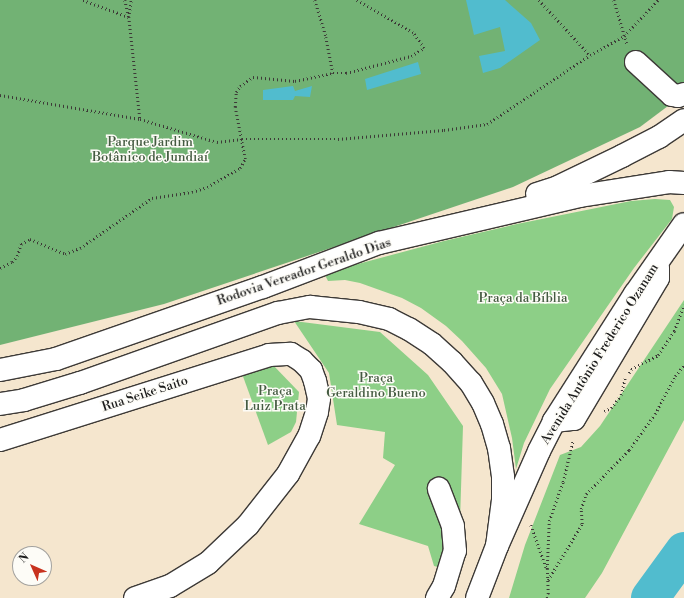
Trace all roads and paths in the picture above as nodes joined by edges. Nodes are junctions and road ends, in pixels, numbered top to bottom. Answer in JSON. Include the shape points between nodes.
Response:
{"nodes":[{"id":1,"x":82,"y":0,"type":"edge"},
{"id":2,"x":126,"y":0,"type":"edge"},
{"id":3,"x":131,"y":0,"type":"edge"},
{"id":4,"x":315,"y":0,"type":"edge"},
{"id":5,"x":356,"y":0,"type":"edge"},
{"id":6,"x":539,"y":0,"type":"edge"},
{"id":7,"x":614,"y":0,"type":"edge"},
{"id":8,"x":658,"y":0,"type":"edge"},
{"id":9,"x":129,"y":17,"type":"junction"},
{"id":10,"x":624,"y":36,"type":"junction"},
{"id":11,"x":590,"y":55,"type":"junction"},
{"id":12,"x":636,"y":62,"type":"joint"},
{"id":13,"x":333,"y":73,"type":"junction"},
{"id":14,"x":684,"y":94,"type":"edge"},
{"id":15,"x":0,"y":95,"type":"edge"},
{"id":16,"x":140,"y":119,"type":"junction"},
{"id":17,"x":684,"y":120,"type":"edge"},
{"id":18,"x":242,"y":139,"type":"junction"},
{"id":19,"x":684,"y":183,"type":"edge"},
{"id":20,"x":487,"y":217,"type":"junction"},
{"id":21,"x":684,"y":224,"type":"edge"},
{"id":22,"x":0,"y":268,"type":"edge"},
{"id":23,"x":684,"y":305,"type":"edge"},
{"id":24,"x":684,"y":365,"type":"edge"},
{"id":25,"x":0,"y":370,"type":"edge"},
{"id":26,"x":0,"y":404,"type":"edge"},
{"id":27,"x":597,"y":414,"type":"dead end"},
{"id":28,"x":574,"y":436,"type":"dead end"},
{"id":29,"x":0,"y":440,"type":"edge"},
{"id":30,"x":439,"y":489,"type":"dead end"},
{"id":31,"x":530,"y":522,"type":"dead end"},
{"id":32,"x":497,"y":546,"type":"junction"},
{"id":33,"x":547,"y":569,"type":"junction"},
{"id":34,"x":548,"y":580,"type":"junction"},
{"id":35,"x":172,"y":592,"type":"edge"},
{"id":36,"x":548,"y":594,"type":"junction"},
{"id":37,"x":135,"y":598,"type":"edge"},
{"id":38,"x":437,"y":598,"type":"edge"},
{"id":39,"x":477,"y":598,"type":"edge"},
{"id":40,"x":547,"y":598,"type":"edge"},
{"id":41,"x":550,"y":598,"type":"edge"}],
"edges":[{"from":1,"to":9,"type":"path"},
{"from":2,"to":9,"type":"path"},
{"from":3,"to":9,"type":"path"},
{"from":4,"to":13,"type":"path"},
{"from":5,"to":13,"type":"path","via":[[413,33],[424,48],[405,58],[346,74]]},
{"from":6,"to":11,"type":"path"},
{"from":7,"to":10,"type":"path"},
{"from":8,"to":10,"type":"path"},
{"from":9,"to":16,"type":"path"},
{"from":10,"to":11,"type":"path"},
{"from":10,"to":12,"type":"path"},
{"from":11,"to":18,"type":"path","via":[[488,124],[338,139]]},
{"from":12,"to":14,"type":"main road","via":[[672,95]]},
{"from":13,"to":18,"type":"path","via":[[296,81],[253,77],[240,86],[236,92],[235,107]]},
{"from":15,"to":16,"type":"path"},
{"from":16,"to":18,"type":"path","via":[[217,142]]},
{"from":17,"to":20,"type":"main road","via":[[659,137],[622,156]]},
{"from":18,"to":22,"type":"path","via":[[245,159],[240,168],[207,188],[152,198],[80,248],[65,254],[30,239],[21,244],[12,262]]},
{"from":19,"to":20,"type":"main road","name":"Rodovia Vereador Geraldo Dias","via":[[669,182],[580,196]]},
{"from":20,"to":25,"type":"main road","name":"Rodovia Vereador Geraldo Dias","via":[[379,243],[63,357],[10,370]]},
{"from":21,"to":32,"type":"main road","name":"Avenida Antônio Frederico Ozanam","via":[[659,258],[554,421]]},
{"from":23,"to":27,"type":"path","via":[[674,330],[658,355],[631,369],[625,378],[621,394],[611,408]]},
{"from":24,"to":34,"type":"path","via":[[655,414],[629,450],[586,494],[581,509],[582,524]]},
{"from":26,"to":32,"type":"main road","via":[[24,400],[80,383],[278,313],[310,307],[359,312],[389,319],[409,329],[442,353],[471,383],[483,403],[499,448],[503,477]]},
{"from":28,"to":33,"type":"path","via":[[563,482],[549,521]]},
{"from":29,"to":35,"type":"main road","name":"Rua Seike Saito","via":[[268,355],[291,354],[302,360],[311,370],[319,399],[317,412],[305,442],[288,474],[248,525],[208,563]]},
{"from":30,"to":38,"type":"main road","via":[[453,526],[455,551],[444,586]]},
{"from":31,"to":33,"type":"path"},
{"from":32,"to":39,"type":"main road","name":"Avenida Antônio Frederico Ozanam"},
{"from":33,"to":34,"type":"path"},
{"from":34,"to":36,"type":"path"},
{"from":35,"to":37,"type":"main road"},
{"from":36,"to":40,"type":"path"},
{"from":36,"to":41,"type":"path"}]}
